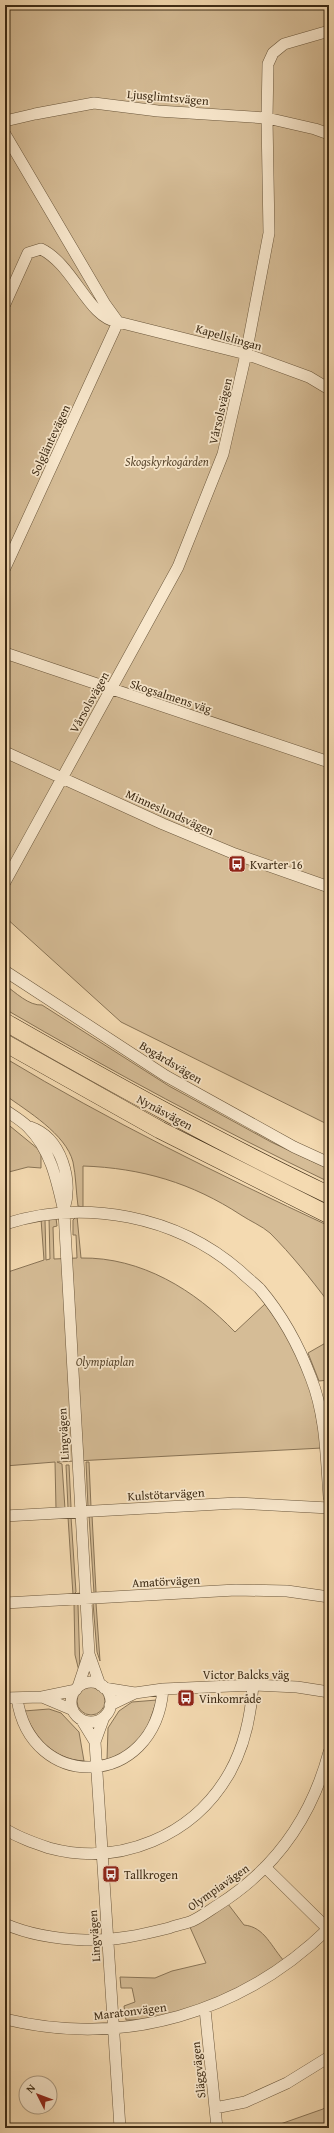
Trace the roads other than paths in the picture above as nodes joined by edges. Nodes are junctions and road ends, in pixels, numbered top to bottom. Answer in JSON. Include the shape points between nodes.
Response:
{"nodes":[{"id":1,"x":329,"y":31,"type":"edge"},
{"id":2,"x":267,"y":118,"type":"junction"},
{"id":3,"x":5,"y":121,"type":"edge"},
{"id":4,"x":5,"y":134,"type":"edge"},
{"id":5,"x":329,"y":134,"type":"edge"},
{"id":6,"x":5,"y":304,"type":"edge"},
{"id":7,"x":118,"y":322,"type":"junction"},
{"id":8,"x":246,"y":354,"type":"junction"},
{"id":9,"x":329,"y":389,"type":"edge"},
{"id":10,"x":5,"y":568,"type":"edge"},
{"id":11,"x":5,"y":653,"type":"edge"},
{"id":12,"x":111,"y":690,"type":"junction"},
{"id":13,"x":5,"y":752,"type":"edge"},
{"id":14,"x":329,"y":762,"type":"edge"},
{"id":15,"x":62,"y":777,"type":"junction"},
{"id":16,"x":5,"y":882,"type":"edge"},
{"id":17,"x":329,"y":887,"type":"edge"},
{"id":18,"x":5,"y":971,"type":"edge"},
{"id":19,"x":5,"y":1022,"type":"edge"},
{"id":20,"x":5,"y":1043,"type":"edge"},
{"id":21,"x":5,"y":1110,"type":"edge"},
{"id":22,"x":329,"y":1163,"type":"edge"},
{"id":23,"x":329,"y":1195,"type":"edge"},
{"id":24,"x":64,"y":1212,"type":"junction"},
{"id":25,"x":329,"y":1215,"type":"edge"},
{"id":26,"x":5,"y":1224,"type":"edge"},
{"id":27,"x":327,"y":1429,"type":"edge"},
{"id":28,"x":329,"y":1497,"type":"edge"},
{"id":29,"x":329,"y":1508,"type":"edge"},
{"id":30,"x":80,"y":1512,"type":"junction"},
{"id":31,"x":5,"y":1516,"type":"edge"},
{"id":32,"x":329,"y":1597,"type":"edge"},
{"id":33,"x":86,"y":1598,"type":"junction"},
{"id":34,"x":5,"y":1603,"type":"edge"},
{"id":35,"x":89,"y":1654,"type":"junction"},
{"id":36,"x":253,"y":1684,"type":"junction"},
{"id":37,"x":102,"y":1687,"type":"junction"},
{"id":38,"x":77,"y":1688,"type":"junction"},
{"id":39,"x":163,"y":1689,"type":"junction"},
{"id":40,"x":329,"y":1692,"type":"edge"},
{"id":41,"x":135,"y":1693,"type":"junction"},
{"id":42,"x":42,"y":1697,"type":"junction"},
{"id":43,"x":5,"y":1698,"type":"edge"},
{"id":44,"x":17,"y":1698,"type":"junction"},
{"id":45,"x":110,"y":1705,"type":"junction"},
{"id":46,"x":72,"y":1710,"type":"junction"},
{"id":47,"x":104,"y":1716,"type":"junction"},
{"id":48,"x":81,"y":1720,"type":"junction"},
{"id":49,"x":95,"y":1742,"type":"junction"},
{"id":50,"x":329,"y":1752,"type":"edge"},
{"id":51,"x":97,"y":1768,"type":"junction"},
{"id":52,"x":5,"y":1829,"type":"edge"},
{"id":53,"x":101,"y":1854,"type":"junction"},
{"id":54,"x":266,"y":1868,"type":"junction"},
{"id":55,"x":5,"y":1924,"type":"edge"},
{"id":56,"x":329,"y":1929,"type":"edge"},
{"id":57,"x":107,"y":1940,"type":"junction"},
{"id":58,"x":205,"y":2009,"type":"junction"},
{"id":59,"x":5,"y":2019,"type":"edge"},
{"id":60,"x":113,"y":2028,"type":"junction"},
{"id":61,"x":329,"y":2057,"type":"edge"},
{"id":62,"x":215,"y":2108,"type":"junction"},
{"id":63,"x":120,"y":2128,"type":"edge"},
{"id":64,"x":216,"y":2128,"type":"edge"}],
"edges":[{"from":1,"to":2,"type":"street","name":"Vårsolsvägen","via":[[284,44],[273,53],[268,64]]},
{"from":2,"to":3,"type":"street","name":"Ljusglimtsvägen","via":[[158,111],[94,103]]},
{"from":2,"to":5,"type":"street","name":"Ljusglimtsvägen"},
{"from":2,"to":8,"type":"street","name":"Vårsolsvägen","via":[[269,233]]},
{"from":4,"to":7,"type":"street"},
{"from":6,"to":7,"type":"street","name":"Kapellslingan","via":[[28,253],[41,249],[62,264],[97,311],[108,320]]},
{"from":7,"to":8,"type":"street","name":"Kapellslingan"},
{"from":7,"to":10,"type":"street","name":"Solgläntevägen"},
{"from":8,"to":9,"type":"street","name":"Kapellslingan","via":[[309,377]]},
{"from":8,"to":12,"type":"street","name":"Vårsolsvägen","via":[[226,447],[202,510],[178,567]]},
{"from":11,"to":12,"type":"street","name":"Skogsalmens väg"},
{"from":12,"to":14,"type":"street","name":"Skogsalmens väg"},
{"from":12,"to":15,"type":"street","name":"Vårsolsvägen"},
{"from":13,"to":15,"type":"street","name":"Minneslundsvägen"},
{"from":15,"to":16,"type":"street","name":"Vårsolsvägen"},
{"from":15,"to":17,"type":"street","name":"Minneslundsvägen","via":[[235,854]]},
{"from":18,"to":22,"type":"street","name":"Bogårdsvägen","via":[[166,1076],[294,1147]]},
{"from":19,"to":23,"type":"highway","name":"Nynäsvägen","via":[[128,1092]]},
{"from":20,"to":25,"type":"highway","name":"Nynäsvägen","via":[[160,1130]]},
{"from":21,"to":24,"type":"street","name":"Lingvägen","via":[[28,1126],[39,1130],[62,1157],[68,1181],[68,1198]]},
{"from":24,"to":26,"type":"street"},
{"from":24,"to":27,"type":"street","via":[[112,1214],[148,1222],[171,1229],[221,1255],[260,1289],[289,1329],[312,1378]]},
{"from":24,"to":30,"type":"street","name":"Lingvägen"},
{"from":27,"to":28,"type":"street"},
{"from":29,"to":30,"type":"street","name":"Kulstötarvägen","via":[[237,1503]]},
{"from":30,"to":31,"type":"street","name":"Kulstötarvägen"},
{"from":30,"to":33,"type":"street","name":"Lingvägen"},
{"from":32,"to":33,"type":"street","name":"Amatörvägen","via":[[287,1591],[236,1590]]},
{"from":33,"to":34,"type":"street","name":"Amatörvägen"},
{"from":33,"to":35,"type":"street","name":"Lingvägen"},
{"from":35,"to":37,"type":"street","name":"Lingvägen"},
{"from":35,"to":38,"type":"street","name":"Lingvägen"},
{"from":36,"to":39,"type":"street","name":"Victor Balcks väg"},
{"from":36,"to":40,"type":"street","name":"Victor Balcks väg"},
{"from":36,"to":53,"type":"street","via":[[251,1707],[239,1754],[230,1772],[208,1802],[172,1833],[130,1849]]},
{"from":37,"to":38,"type":"street","via":[[90,1683]]},
{"from":37,"to":41,"type":"street","name":"Victor Balcks väg"},
{"from":37,"to":45,"type":"street","via":[[110,1697]]},
{"from":38,"to":42,"type":"street"},
{"from":38,"to":46,"type":"street","via":[[72,1698]]},
{"from":39,"to":41,"type":"street","name":"Victor Balcks väg"},
{"from":39,"to":51,"type":"street","via":[[159,1716],[144,1742],[134,1752]]},
{"from":41,"to":45,"type":"street","name":"Victor Balcks väg"},
{"from":42,"to":44,"type":"street"},
{"from":42,"to":46,"type":"street"},
{"from":43,"to":44,"type":"street"},
{"from":44,"to":51,"type":"street","via":[[23,1723],[32,1738],[54,1758],[76,1766]]},
{"from":45,"to":47,"type":"street"},
{"from":46,"to":48,"type":"street"},
{"from":47,"to":48,"type":"street","via":[[92,1722]]},
{"from":47,"to":49,"type":"street","name":"Lingvägen"},
{"from":48,"to":49,"type":"street","name":"Lingvägen"},
{"from":49,"to":51,"type":"street","name":"Lingvägen"},
{"from":50,"to":54,"type":"street","name":"Olympiavägen","via":[[322,1779],[299,1826]]},
{"from":51,"to":53,"type":"street","name":"Lingvägen"},
{"from":52,"to":53,"type":"street","via":[[16,1836],[66,1852]]},
{"from":53,"to":57,"type":"street","name":"Lingvägen"},
{"from":54,"to":56,"type":"street"},
{"from":54,"to":57,"type":"street","name":"Olympiavägen","via":[[235,1893],[192,1921],[144,1934]]},
{"from":55,"to":57,"type":"street","name":"Olympiavägen","via":[[40,1935]]},
{"from":56,"to":58,"type":"street","name":"Maratonvägen","via":[[295,1959],[235,1995]]},
{"from":57,"to":60,"type":"street","name":"Lingvägen"},
{"from":58,"to":60,"type":"street","name":"Maratonvägen","via":[[146,2024]]},
{"from":58,"to":62,"type":"street","name":"Släggvägen"},
{"from":59,"to":60,"type":"street","name":"Maratonvägen","via":[[58,2028]]},
{"from":60,"to":63,"type":"street","name":"Lingvägen"},
{"from":61,"to":62,"type":"street","via":[[287,2083],[245,2102]]},
{"from":62,"to":64,"type":"street","name":"Släggvägen"}]}
